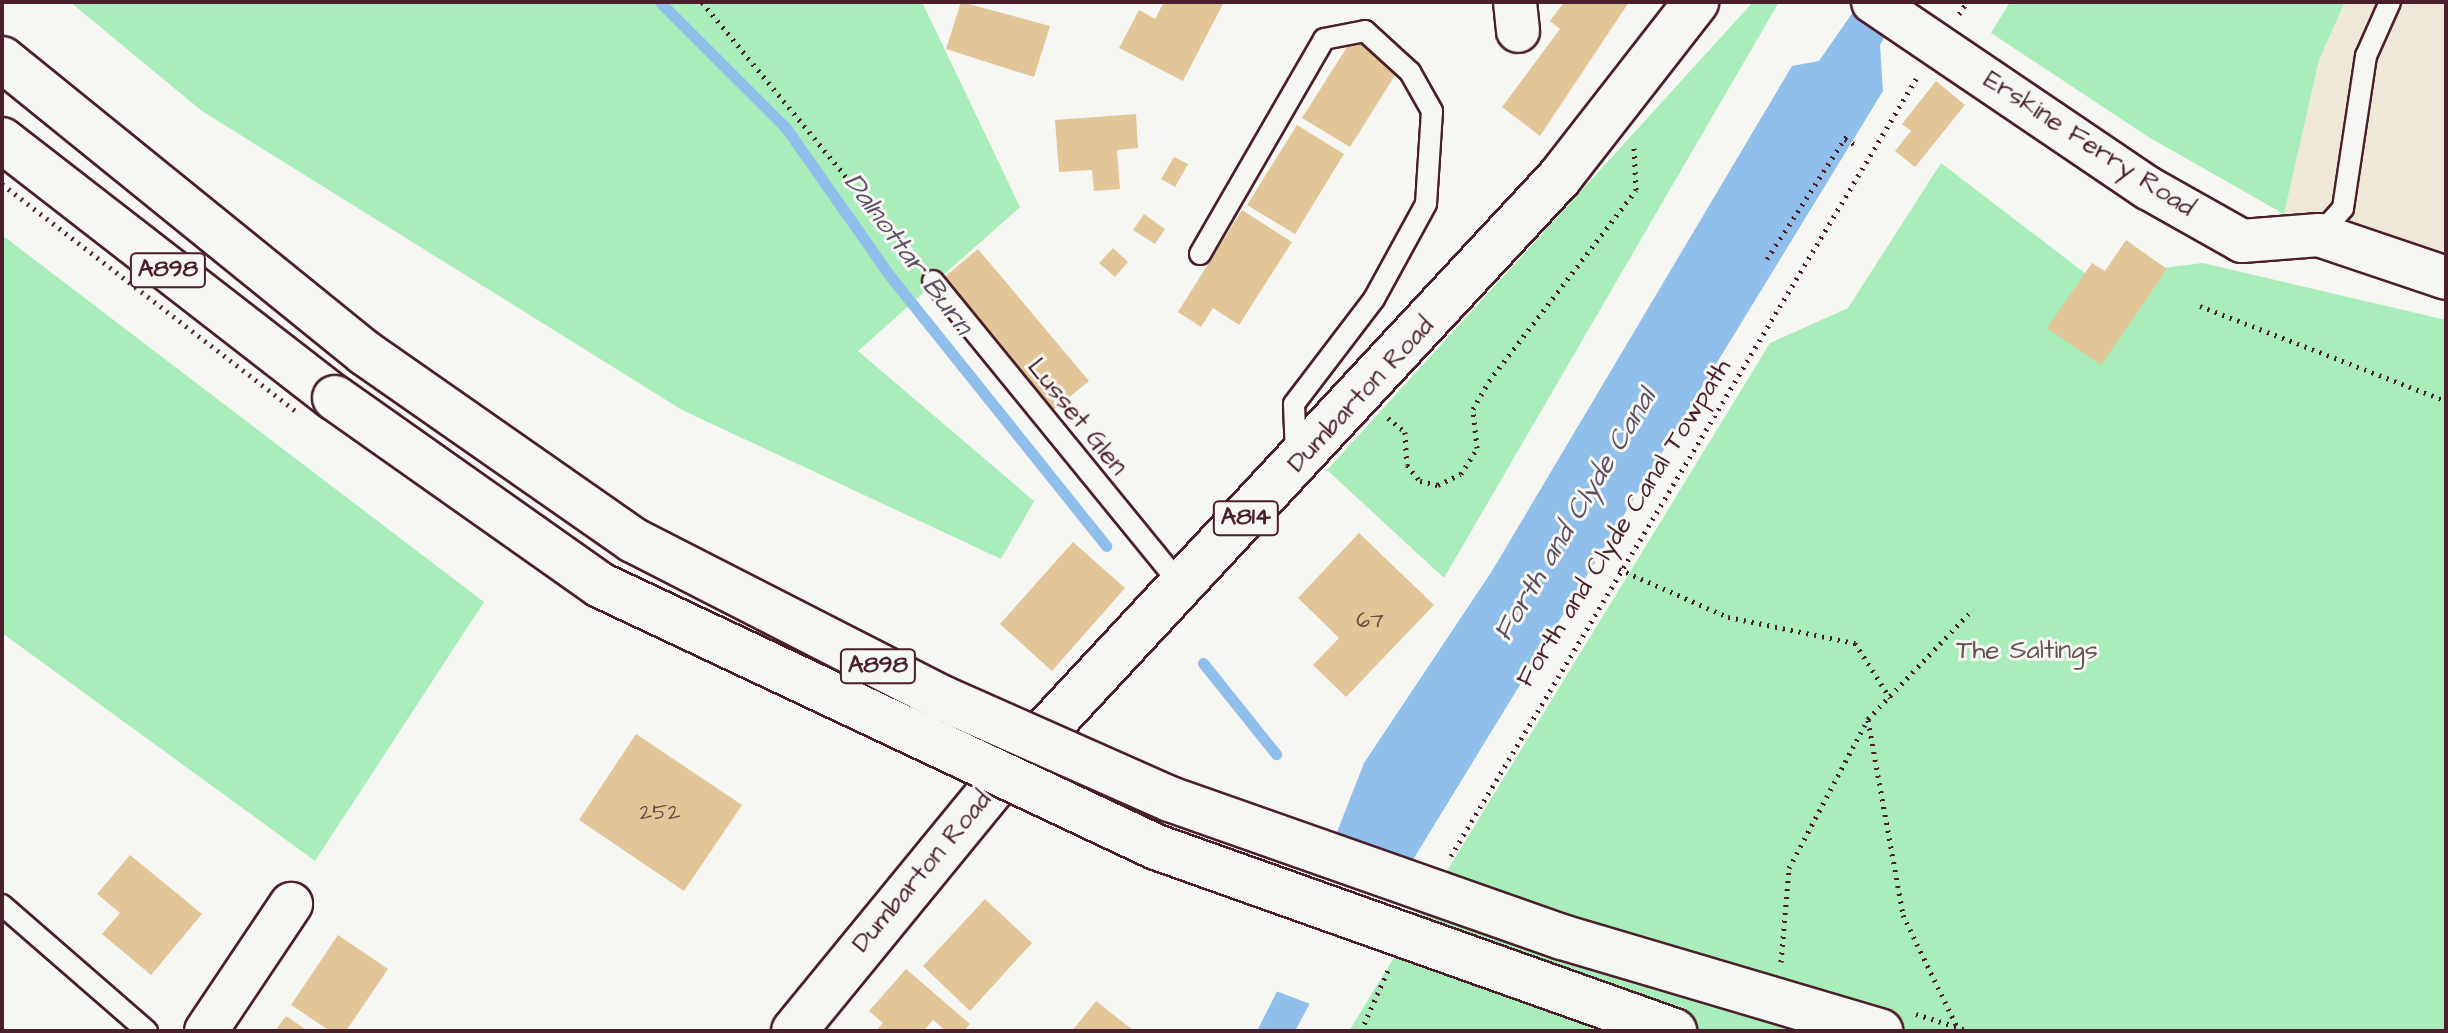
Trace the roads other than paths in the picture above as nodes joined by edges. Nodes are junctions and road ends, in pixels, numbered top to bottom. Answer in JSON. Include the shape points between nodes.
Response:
{"nodes":[{"id":1,"x":1696,"y":2,"type":"edge"},
{"id":2,"x":1873,"y":2,"type":"edge"},
{"id":3,"x":2390,"y":2,"type":"edge"},
{"id":4,"x":2,"y":59,"type":"edge"},
{"id":5,"x":2,"y":140,"type":"edge"},
{"id":6,"x":2319,"y":235,"type":"junction"},
{"id":7,"x":1200,"y":254,"type":"dead end"},
{"id":8,"x":2446,"y":278,"type":"edge"},
{"id":9,"x":933,"y":281,"type":"road end"},
{"id":10,"x":1297,"y":466,"type":"junction"},
{"id":11,"x":1181,"y":585,"type":"junction"},
{"id":12,"x":291,"y":904,"type":"dead end"},
{"id":13,"x":2,"y":905,"type":"edge"},
{"id":14,"x":1894,"y":1021,"type":"edge"},
{"id":15,"x":147,"y":1031,"type":"edge"},
{"id":16,"x":206,"y":1031,"type":"edge"},
{"id":17,"x":794,"y":1031,"type":"edge"},
{"id":18,"x":1674,"y":1031,"type":"edge"}],
"edges":[{"from":1,"to":10,"type":"main road","name":"Dumbarton Road","number":"A814","via":[[1613,108]]},
{"from":2,"to":6,"type":"street","name":"Erskine Ferry Road","via":[[2148,188],[2242,241]]},
{"from":3,"to":6,"type":"lane","via":[[2366,56],[2343,208]]},
{"from":4,"to":14,"type":"main road","number":"A898","bridge":true,"via":[[365,353],[633,540],[942,698],[1170,799],[1562,937]]},
{"from":5,"to":18,"type":"main road","number":"A898","bridge":true,"via":[[335,398],[600,585],[1156,847]]},
{"from":6,"to":8,"type":"street","name":"Erskine Ferry Road"},
{"from":7,"to":10,"type":"lane","via":[[1324,39],[1365,31],[1410,72],[1432,111],[1426,204],[1374,299],[1294,404]]},
{"from":9,"to":11,"type":"lane","name":"Lusset Glen"},
{"from":10,"to":11,"type":"main road","name":"Dumbarton Road","number":"A814"},
{"from":11,"to":17,"type":"main road","name":"Dumbarton Road","number":"A814","via":[[995,785]]},
{"from":12,"to":16,"type":"street"},
{"from":13,"to":15,"type":"lane"}]}
